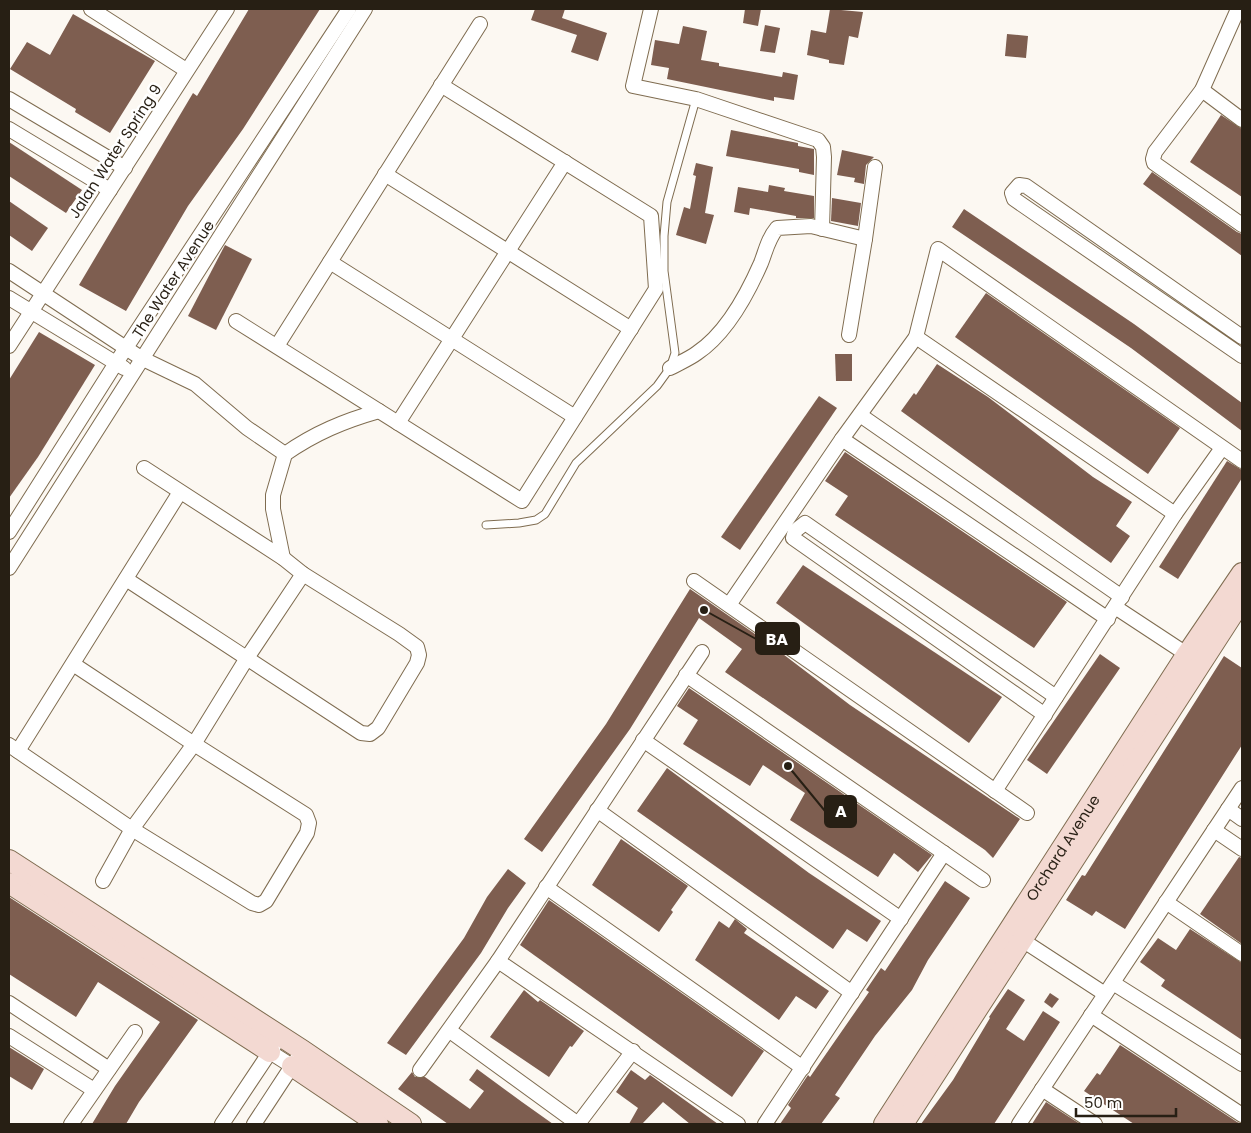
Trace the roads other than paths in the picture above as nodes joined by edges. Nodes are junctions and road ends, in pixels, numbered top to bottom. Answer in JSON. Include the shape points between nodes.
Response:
{"nodes":[{"id":1,"x":91,"y":9,"type":"edge"},
{"id":2,"x":227,"y":9,"type":"edge"},
{"id":3,"x":349,"y":9,"type":"edge"},
{"id":4,"x":365,"y":9,"type":"edge"},
{"id":5,"x":651,"y":9,"type":"edge"},
{"id":6,"x":1239,"y":11,"type":"edge"},
{"id":7,"x":480,"y":24,"type":"dead end"},
{"id":8,"x":186,"y":70,"type":"junction"},
{"id":9,"x":441,"y":85,"type":"junction"},
{"id":10,"x":1202,"y":90,"type":"junction"},
{"id":11,"x":9,"y":99,"type":"edge"},
{"id":12,"x":696,"y":99,"type":"junction"},
{"id":13,"x":1242,"y":120,"type":"edge"},
{"id":14,"x":9,"y":129,"type":"edge"},
{"id":15,"x":564,"y":162,"type":"junction"},
{"id":16,"x":875,"y":167,"type":"dead end"},
{"id":17,"x":125,"y":168,"type":"junction"},
{"id":18,"x":385,"y":174,"type":"junction"},
{"id":19,"x":110,"y":190,"type":"junction"},
{"id":20,"x":1242,"y":225,"type":"edge"},
{"id":21,"x":822,"y":229,"type":"junction"},
{"id":22,"x":865,"y":240,"type":"junction"},
{"id":23,"x":508,"y":251,"type":"junction"},
{"id":24,"x":330,"y":262,"type":"junction"},
{"id":25,"x":9,"y":271,"type":"edge"},
{"id":26,"x":1149,"y":272,"type":"junction"},
{"id":27,"x":1140,"y":285,"type":"junction"},
{"id":28,"x":43,"y":294,"type":"junction"},
{"id":29,"x":9,"y":298,"type":"edge"},
{"id":30,"x":31,"y":312,"type":"junction"},
{"id":31,"x":236,"y":321,"type":"dead end"},
{"id":32,"x":631,"y":328,"type":"junction"},
{"id":33,"x":849,"y":335,"type":"dead end"},
{"id":34,"x":916,"y":337,"type":"junction"},
{"id":35,"x":1242,"y":337,"type":"edge"},
{"id":36,"x":452,"y":339,"type":"junction"},
{"id":37,"x":9,"y":346,"type":"edge"},
{"id":38,"x":277,"y":346,"type":"junction"},
{"id":39,"x":126,"y":348,"type":"junction"},
{"id":40,"x":1242,"y":356,"type":"edge"},
{"id":41,"x":141,"y":358,"type":"junction"},
{"id":42,"x":116,"y":363,"type":"junction"},
{"id":43,"x":670,"y":368,"type":"junction"},
{"id":44,"x":132,"y":373,"type":"junction"},
{"id":45,"x":379,"y":411,"type":"junction"},
{"id":46,"x":860,"y":415,"type":"junction"},
{"id":47,"x":575,"y":417,"type":"junction"},
{"id":48,"x":398,"y":423,"type":"junction"},
{"id":49,"x":842,"y":439,"type":"junction"},
{"id":50,"x":1222,"y":448,"type":"junction"},
{"id":51,"x":285,"y":454,"type":"junction"},
{"id":52,"x":1242,"y":461,"type":"edge"},
{"id":53,"x":144,"y":468,"type":"dead end"},
{"id":54,"x":180,"y":492,"type":"junction"},
{"id":55,"x":1175,"y":514,"type":"junction"},
{"id":56,"x":486,"y":525,"type":"dead end"},
{"id":57,"x":9,"y":532,"type":"edge"},
{"id":58,"x":283,"y":558,"type":"junction"},
{"id":59,"x":9,"y":568,"type":"edge"},
{"id":60,"x":1242,"y":573,"type":"edge"},
{"id":61,"x":303,"y":574,"type":"junction"},
{"id":62,"x":126,"y":579,"type":"junction"},
{"id":63,"x":694,"y":581,"type":"dead end"},
{"id":64,"x":1242,"y":600,"type":"edge"},
{"id":65,"x":729,"y":605,"type":"junction"},
{"id":66,"x":1115,"y":608,"type":"junction"},
{"id":67,"x":702,"y":652,"type":"dead end"},
{"id":68,"x":247,"y":658,"type":"junction"},
{"id":69,"x":1194,"y":658,"type":"junction"},
{"id":70,"x":73,"y":664,"type":"junction"},
{"id":71,"x":686,"y":676,"type":"junction"},
{"id":72,"x":1056,"y":696,"type":"junction"},
{"id":73,"x":1045,"y":715,"type":"junction"},
{"id":74,"x":643,"y":740,"type":"junction"},
{"id":75,"x":194,"y":744,"type":"junction"},
{"id":76,"x":13,"y":748,"type":"edge"},
{"id":77,"x":1242,"y":788,"type":"edge"},
{"id":78,"x":995,"y":790,"type":"junction"},
{"id":79,"x":597,"y":810,"type":"junction"},
{"id":80,"x":1228,"y":810,"type":"junction"},
{"id":81,"x":1027,"y":813,"type":"dead end"},
{"id":82,"x":1242,"y":819,"type":"edge"},
{"id":83,"x":132,"y":829,"type":"junction"},
{"id":84,"x":1214,"y":830,"type":"junction"},
{"id":85,"x":1242,"y":849,"type":"edge"},
{"id":86,"x":944,"y":853,"type":"junction"},
{"id":87,"x":9,"y":860,"type":"edge"},
{"id":88,"x":983,"y":880,"type":"dead end"},
{"id":89,"x":103,"y":881,"type":"dead end"},
{"id":90,"x":9,"y":883,"type":"edge"},
{"id":91,"x":546,"y":887,"type":"junction"},
{"id":92,"x":1166,"y":902,"type":"junction"},
{"id":93,"x":901,"y":919,"type":"junction"},
{"id":94,"x":1016,"y":936,"type":"junction"},
{"id":95,"x":1242,"y":954,"type":"edge"},
{"id":96,"x":498,"y":961,"type":"junction"},
{"id":97,"x":1109,"y":989,"type":"junction"},
{"id":98,"x":852,"y":993,"type":"junction"},
{"id":99,"x":9,"y":1003,"type":"edge"},
{"id":100,"x":1091,"y":1015,"type":"junction"},
{"id":101,"x":450,"y":1031,"type":"junction"},
{"id":102,"x":135,"y":1032,"type":"dead end"},
{"id":103,"x":9,"y":1036,"type":"edge"},
{"id":104,"x":274,"y":1044,"type":"junction"},
{"id":105,"x":633,"y":1051,"type":"junction"},
{"id":106,"x":297,"y":1058,"type":"junction"},
{"id":107,"x":1242,"y":1064,"type":"edge"},
{"id":108,"x":803,"y":1068,"type":"junction"},
{"id":109,"x":109,"y":1070,"type":"junction"},
{"id":110,"x":420,"y":1070,"type":"dead end"},
{"id":111,"x":1042,"y":1089,"type":"junction"},
{"id":112,"x":94,"y":1090,"type":"junction"},
{"id":113,"x":1242,"y":1115,"type":"edge"},
{"id":114,"x":72,"y":1124,"type":"edge"},
{"id":115,"x":222,"y":1124,"type":"edge"},
{"id":116,"x":254,"y":1124,"type":"edge"},
{"id":117,"x":378,"y":1124,"type":"edge"},
{"id":118,"x":412,"y":1124,"type":"edge"},
{"id":119,"x":578,"y":1124,"type":"edge"},
{"id":120,"x":738,"y":1124,"type":"edge"},
{"id":121,"x":765,"y":1124,"type":"edge"},
{"id":122,"x":884,"y":1124,"type":"edge"},
{"id":123,"x":903,"y":1124,"type":"edge"},
{"id":124,"x":1019,"y":1124,"type":"edge"},
{"id":125,"x":1095,"y":1124,"type":"edge"}],
"edges":[{"from":1,"to":8,"type":"street"},
{"from":2,"to":8,"type":"street","name":"Jalan Water Spring 9"},
{"from":3,"to":39,"type":"street","name":"The Water Avenue"},
{"from":4,"to":41,"type":"street","name":"The Water Avenue"},
{"from":5,"to":12,"type":"street","via":[[633,86]]},
{"from":6,"to":10,"type":"street"},
{"from":7,"to":9,"type":"street"},
{"from":8,"to":17,"type":"street","name":"Jalan Water Spring 9"},
{"from":9,"to":15,"type":"street"},
{"from":9,"to":18,"type":"street"},
{"from":10,"to":13,"type":"street"},
{"from":10,"to":20,"type":"street","via":[[1153,155],[1154,163]]},
{"from":11,"to":17,"type":"street"},
{"from":12,"to":21,"type":"street","via":[[818,140],[824,157]]},
{"from":12,"to":43,"type":"lane","via":[[668,202],[664,236],[664,271],[675,353]]},
{"from":14,"to":19,"type":"street"},
{"from":15,"to":23,"type":"street"},
{"from":15,"to":32,"type":"street","via":[[651,216],[656,289]]},
{"from":16,"to":22,"type":"street"},
{"from":17,"to":19,"type":"street","name":"Jalan Water Spring 9"},
{"from":18,"to":23,"type":"street"},
{"from":18,"to":24,"type":"street"},
{"from":19,"to":28,"type":"street","name":"Jalan Water Spring 9"},
{"from":21,"to":22,"type":"street"},
{"from":21,"to":43,"type":"street","via":[[811,226],[778,228],[769,239],[761,263],[734,313],[719,334],[698,353]]},
{"from":22,"to":33,"type":"street"},
{"from":23,"to":32,"type":"street"},
{"from":23,"to":36,"type":"street"},
{"from":24,"to":36,"type":"street"},
{"from":24,"to":38,"type":"street"},
{"from":25,"to":28,"type":"street"},
{"from":26,"to":27,"type":"street"},
{"from":26,"to":27,"type":"street","via":[[1026,186],[1019,185],[1012,194],[1014,199]]},
{"from":26,"to":35,"type":"street"},
{"from":27,"to":40,"type":"street"},
{"from":28,"to":30,"type":"street","name":"Jalan Water Spring 9"},
{"from":28,"to":39,"type":"street"},
{"from":29,"to":30,"type":"street"},
{"from":30,"to":37,"type":"street","name":"Jalan Water Spring 9"},
{"from":30,"to":42,"type":"street"},
{"from":31,"to":38,"type":"street"},
{"from":32,"to":47,"type":"street"},
{"from":34,"to":46,"type":"street"},
{"from":34,"to":50,"type":"street","via":[[938,249]]},
{"from":34,"to":55,"type":"street"},
{"from":36,"to":47,"type":"street"},
{"from":36,"to":48,"type":"street"},
{"from":38,"to":45,"type":"street"},
{"from":39,"to":41,"type":"street"},
{"from":39,"to":42,"type":"street","name":"The Water Avenue"},
{"from":41,"to":44,"type":"street","name":"The Water Avenue"},
{"from":41,"to":51,"type":"street","via":[[195,384],[247,428]]},
{"from":42,"to":44,"type":"street"},
{"from":42,"to":57,"type":"street","name":"The Water Avenue"},
{"from":43,"to":56,"type":"lane","via":[[657,386],[576,463],[546,514],[536,520]]},
{"from":44,"to":59,"type":"street","name":"The Water Avenue"},
{"from":45,"to":48,"type":"street"},
{"from":45,"to":51,"type":"street","via":[[318,432]]},
{"from":46,"to":49,"type":"street"},
{"from":46,"to":66,"type":"street"},
{"from":47,"to":48,"type":"street","via":[[522,501]]},
{"from":49,"to":65,"type":"street"},
{"from":49,"to":66,"type":"street"},
{"from":50,"to":52,"type":"street"},
{"from":50,"to":55,"type":"street"},
{"from":51,"to":58,"type":"street","via":[[273,495]]},
{"from":53,"to":54,"type":"street"},
{"from":54,"to":58,"type":"street"},
{"from":54,"to":62,"type":"street"},
{"from":55,"to":66,"type":"street"},
{"from":58,"to":61,"type":"street"},
{"from":60,"to":69,"type":"street","name":"Orchard Avenue"},
{"from":61,"to":68,"type":"street"},
{"from":61,"to":68,"type":"street","via":[[417,647],[417,663],[378,728],[370,734],[362,733]]},
{"from":62,"to":68,"type":"street"},
{"from":62,"to":70,"type":"street"},
{"from":63,"to":65,"type":"street"},
{"from":64,"to":69,"type":"street","name":"Orchard Avenue"},
{"from":65,"to":78,"type":"street"},
{"from":66,"to":69,"type":"street"},
{"from":66,"to":72,"type":"street"},
{"from":67,"to":71,"type":"street"},
{"from":68,"to":75,"type":"street"},
{"from":69,"to":94,"type":"street","name":"Orchard Avenue"},
{"from":70,"to":75,"type":"street"},
{"from":70,"to":76,"type":"street"},
{"from":71,"to":74,"type":"street"},
{"from":71,"to":86,"type":"street"},
{"from":72,"to":73,"type":"street"},
{"from":72,"to":73,"type":"street","via":[[805,523],[795,531],[793,538]]},
{"from":73,"to":78,"type":"street"},
{"from":74,"to":79,"type":"street"},
{"from":74,"to":93,"type":"street"},
{"from":75,"to":83,"type":"street"},
{"from":75,"to":83,"type":"street","via":[[306,815],[307,833],[266,901],[259,905],[252,903]]},
{"from":76,"to":83,"type":"street"},
{"from":77,"to":80,"type":"street"},
{"from":78,"to":81,"type":"street"},
{"from":79,"to":91,"type":"street"},
{"from":79,"to":98,"type":"street"},
{"from":80,"to":82,"type":"street"},
{"from":80,"to":84,"type":"street"},
{"from":83,"to":89,"type":"street"},
{"from":84,"to":85,"type":"street"},
{"from":84,"to":92,"type":"street"},
{"from":86,"to":88,"type":"street"},
{"from":86,"to":93,"type":"street"},
{"from":87,"to":104,"type":"street"},
{"from":90,"to":104,"type":"street"},
{"from":91,"to":96,"type":"street"},
{"from":91,"to":108,"type":"street"},
{"from":92,"to":95,"type":"street"},
{"from":92,"to":97,"type":"street"},
{"from":93,"to":98,"type":"street"},
{"from":94,"to":97,"type":"street"},
{"from":94,"to":122,"type":"street","name":"Orchard Avenue"},
{"from":94,"to":123,"type":"street","name":"Orchard Avenue"},
{"from":96,"to":101,"type":"street"},
{"from":96,"to":105,"type":"street"},
{"from":97,"to":100,"type":"street"},
{"from":97,"to":107,"type":"street"},
{"from":98,"to":108,"type":"street"},
{"from":99,"to":109,"type":"street"},
{"from":100,"to":111,"type":"street"},
{"from":100,"to":113,"type":"street"},
{"from":101,"to":110,"type":"street"},
{"from":101,"to":119,"type":"street"},
{"from":102,"to":109,"type":"street"},
{"from":103,"to":112,"type":"street"},
{"from":104,"to":106,"type":"street"},
{"from":104,"to":115,"type":"street"},
{"from":105,"to":119,"type":"street"},
{"from":105,"to":120,"type":"street"},
{"from":106,"to":116,"type":"street"},
{"from":106,"to":117,"type":"street"},
{"from":106,"to":118,"type":"street"},
{"from":108,"to":121,"type":"street"},
{"from":109,"to":112,"type":"street"},
{"from":111,"to":124,"type":"street"},
{"from":111,"to":125,"type":"street"},
{"from":112,"to":114,"type":"street"}]}
